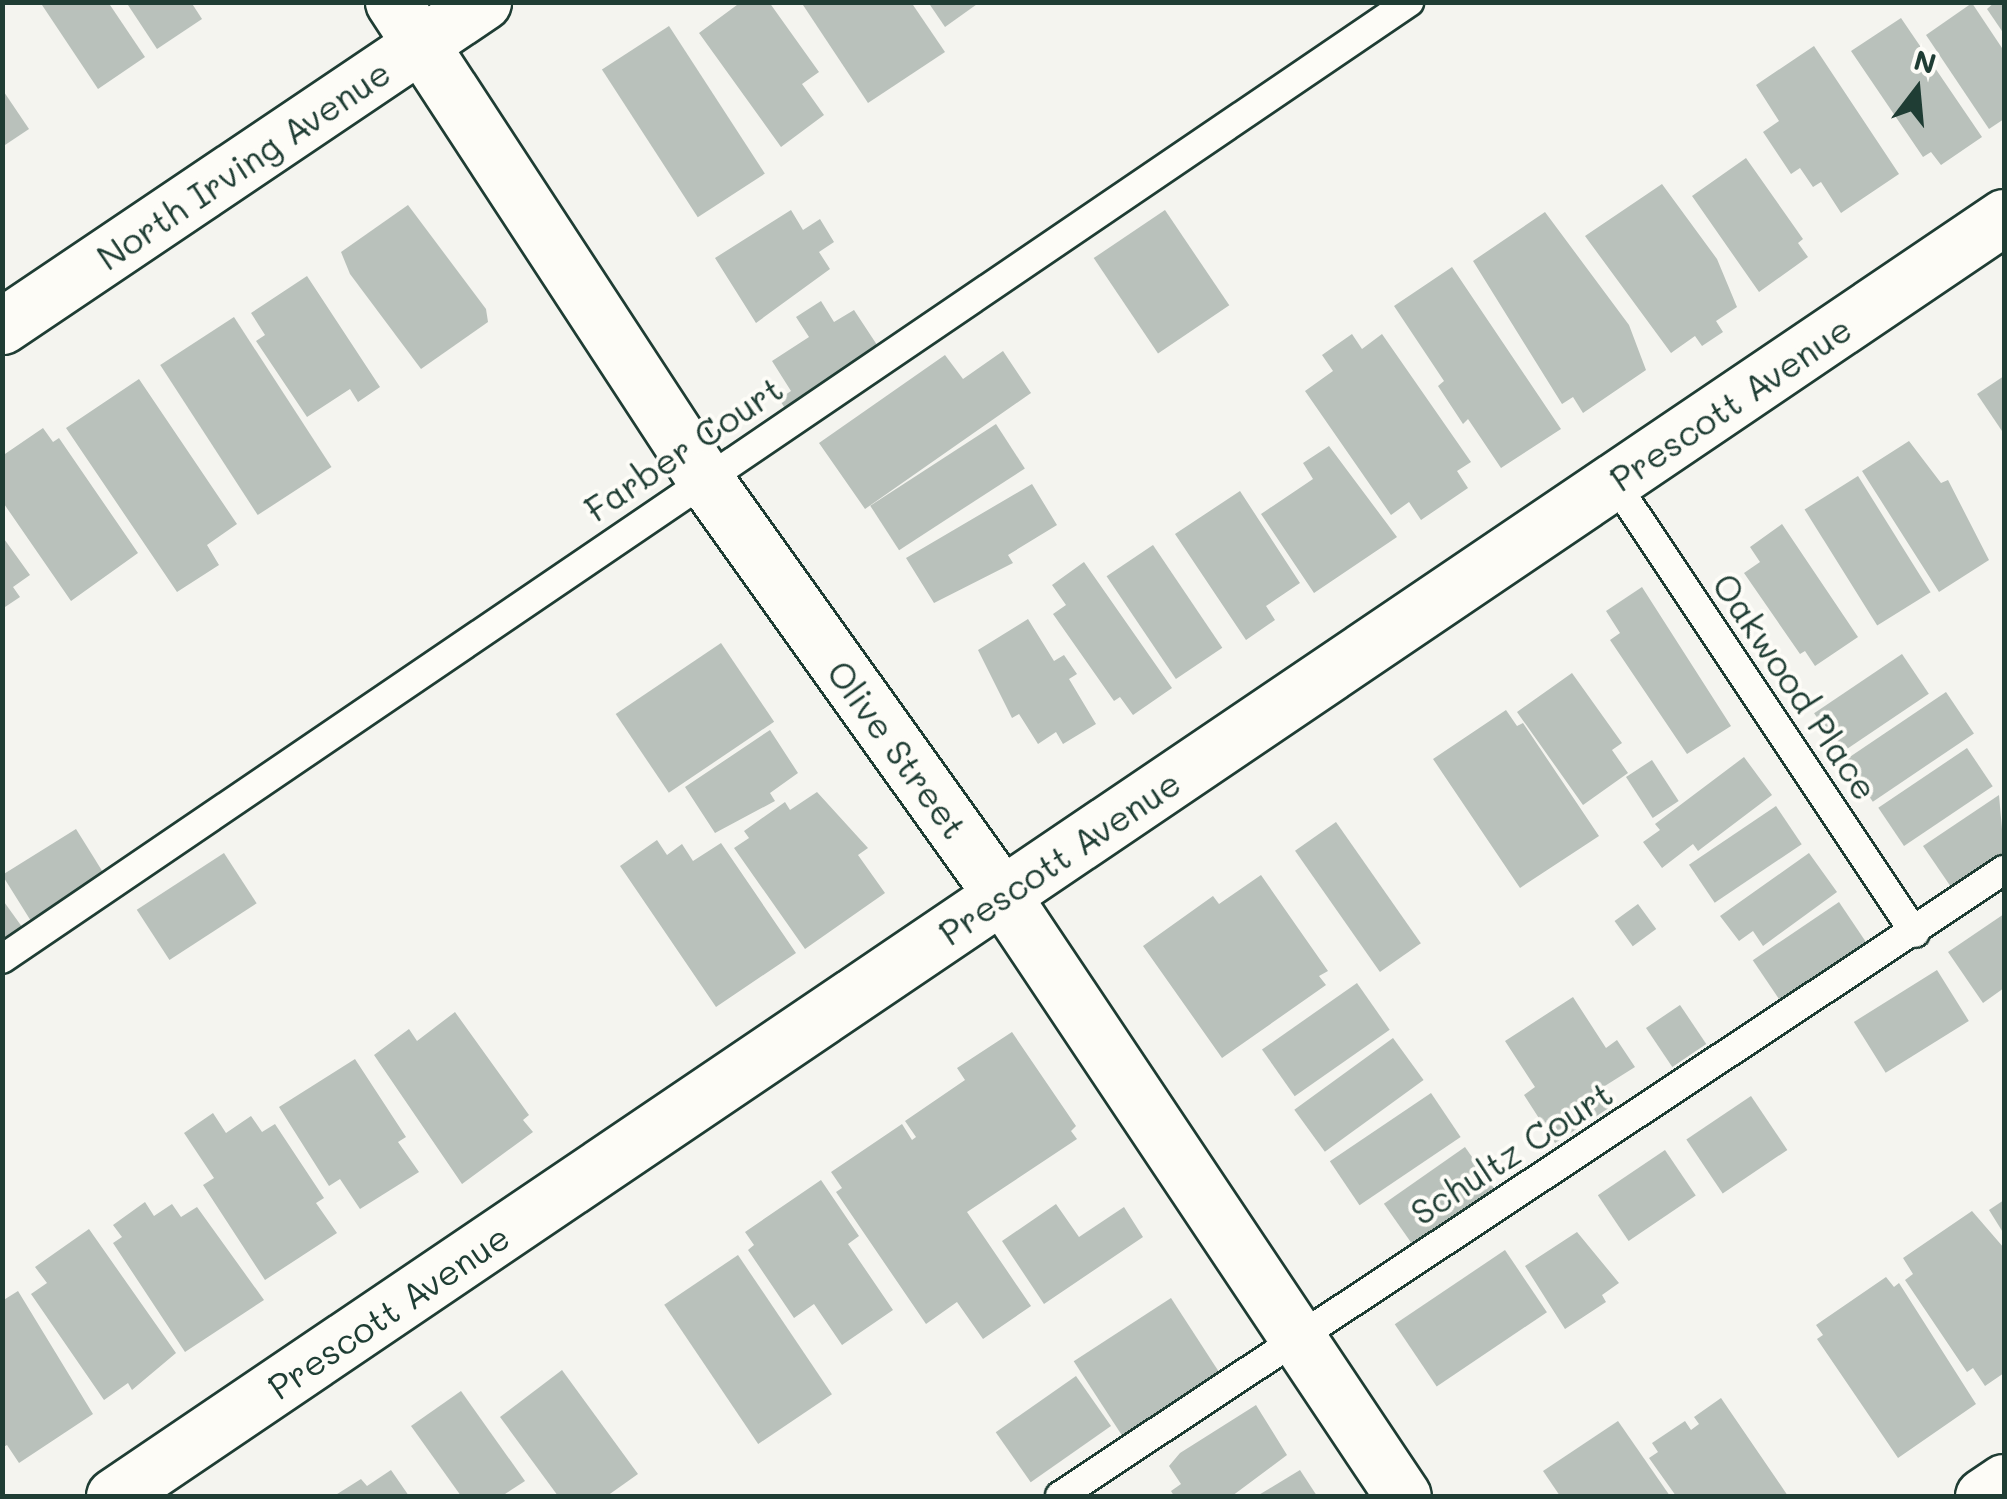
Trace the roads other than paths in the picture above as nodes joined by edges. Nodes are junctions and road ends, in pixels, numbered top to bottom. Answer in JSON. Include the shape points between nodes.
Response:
{"nodes":[{"id":1,"x":483,"y":2,"type":"edge"},
{"id":2,"x":1408,"y":2,"type":"edge"},
{"id":3,"x":407,"y":24,"type":"edge"},
{"id":4,"x":2004,"y":218,"type":"edge"},
{"id":5,"x":2,"y":326,"type":"edge"},
{"id":6,"x":704,"y":478,"type":"junction"},
{"id":7,"x":1614,"y":482,"type":"junction"},
{"id":8,"x":2004,"y":870,"type":"edge"},
{"id":9,"x":1002,"y":896,"type":"junction"},
{"id":10,"x":1915,"y":933,"type":"junction"},
{"id":11,"x":2,"y":959,"type":"edge"},
{"id":12,"x":1294,"y":1339,"type":"junction"},
{"id":13,"x":2004,"y":1482,"type":"edge"},
{"id":14,"x":114,"y":1496,"type":"edge"},
{"id":15,"x":1060,"y":1496,"type":"edge"},
{"id":16,"x":1403,"y":1496,"type":"edge"},
{"id":17,"x":1983,"y":1496,"type":"edge"}],
"edges":[{"from":1,"to":3,"type":"street","name":"North Irving Avenue"},
{"from":2,"to":6,"type":"lane","name":"Farber Court"},
{"from":3,"to":5,"type":"street","name":"North Irving Avenue"},
{"from":3,"to":6,"type":"street","name":"Olive Street"},
{"from":4,"to":7,"type":"street","name":"Prescott Avenue"},
{"from":6,"to":9,"type":"street","name":"Olive Street"},
{"from":6,"to":11,"type":"lane","name":"Farber Court"},
{"from":7,"to":9,"type":"street","name":"Prescott Avenue"},
{"from":7,"to":10,"type":"lane","name":"Oakwood Place"},
{"from":8,"to":10,"type":"lane","name":"Schultz Court"},
{"from":9,"to":12,"type":"street","name":"Olive Street"},
{"from":9,"to":14,"type":"street","name":"Prescott Avenue"},
{"from":10,"to":12,"type":"lane","name":"Schultz Court"},
{"from":12,"to":15,"type":"lane","name":"Schultz Court"},
{"from":12,"to":16,"type":"street","name":"Olive Street"},
{"from":13,"to":17,"type":"street"}]}
